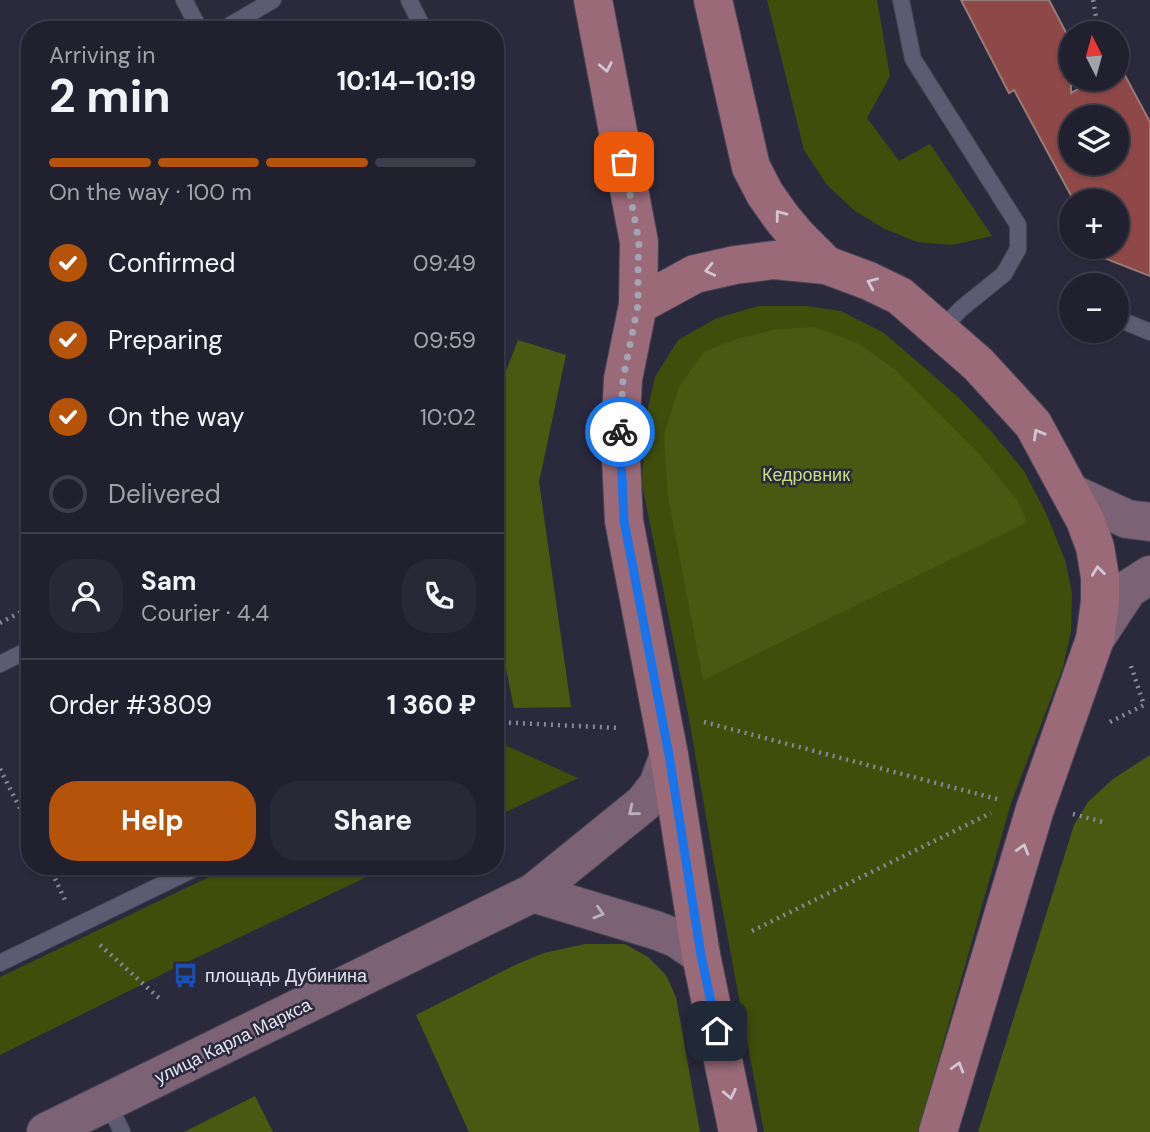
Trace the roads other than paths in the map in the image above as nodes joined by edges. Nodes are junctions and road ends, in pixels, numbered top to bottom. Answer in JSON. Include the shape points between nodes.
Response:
{"nodes":[{"id":1,"x":184,"y":0,"type":"edge"},
{"id":2,"x":273,"y":0,"type":"edge"},
{"id":3,"x":409,"y":0,"type":"edge"},
{"id":4,"x":593,"y":0,"type":"edge"},
{"id":5,"x":713,"y":0,"type":"edge"},
{"id":6,"x":901,"y":0,"type":"edge"},
{"id":7,"x":195,"y":21,"type":"edge"},
{"id":8,"x":237,"y":21,"type":"edge"},
{"id":9,"x":420,"y":21,"type":"edge"},
{"id":10,"x":826,"y":265,"type":"junction"},
{"id":11,"x":638,"y":305,"type":"junction"},
{"id":12,"x":1129,"y":323,"type":"edge"},
{"id":13,"x":940,"y":330,"type":"junction"},
{"id":14,"x":1150,"y":332,"type":"edge"},
{"id":15,"x":1071,"y":493,"type":"junction"},
{"id":16,"x":1150,"y":522,"type":"edge"},
{"id":17,"x":1150,"y":575,"type":"edge"},
{"id":18,"x":1095,"y":639,"type":"junction"},
{"id":19,"x":21,"y":654,"type":"edge"},
{"id":20,"x":0,"y":664,"type":"edge"},
{"id":21,"x":669,"y":755,"type":"junction"},
{"id":22,"x":182,"y":875,"type":"edge"},
{"id":23,"x":533,"y":893,"type":"junction"},
{"id":24,"x":701,"y":955,"type":"junction"},
{"id":25,"x":0,"y":962,"type":"edge"},
{"id":26,"x":115,"y":1117,"type":"edge"},
{"id":27,"x":46,"y":1132,"type":"edge"},
{"id":28,"x":738,"y":1132,"type":"edge"},
{"id":29,"x":938,"y":1132,"type":"edge"}],
"edges":[{"from":1,"to":7,"type":"lane"},
{"from":2,"to":8,"type":"lane"},
{"from":3,"to":9,"type":"lane"},
{"from":4,"to":11,"type":"main road","one_way":true,"via":[[639,242]]},
{"from":10,"to":5,"type":"main road","one_way":true,"via":[[782,218],[751,167]]},
{"from":6,"to":13,"type":"lane","via":[[913,59],[1018,225],[1018,249],[1004,274]]},
{"from":10,"to":11,"type":"main road","one_way":true,"via":[[774,260],[735,265],[695,274]]},
{"from":13,"to":10,"type":"main road","one_way":true,"via":[[900,296]]},
{"from":11,"to":21,"type":"main road","via":[[623,379],[624,521]]},
{"from":12,"to":14,"type":"lane"},
{"from":15,"to":13,"type":"main road","one_way":true,"via":[[1033,424]]},
{"from":15,"to":16,"type":"street","via":[[1127,519]]},
{"from":18,"to":15,"type":"main road","one_way":true,"via":[[1100,577],[1095,547]]},
{"from":17,"to":18,"type":"street","via":[[1128,590]]},
{"from":29,"to":18,"type":"main road","one_way":true,"via":[[1035,809]]},
{"from":19,"to":20,"type":"lane"},
{"from":21,"to":23,"type":"street","name":"улица Карла Маркса","one_way":true,"via":[[658,785],[644,803]]},
{"from":21,"to":24,"type":"main road"},
{"from":22,"to":25,"type":"lane"},
{"from":23,"to":24,"type":"street","one_way":true,"via":[[655,930]]},
{"from":23,"to":26,"type":"street","name":"улица Карла Маркса"},
{"from":24,"to":28,"type":"main road","one_way":true},
{"from":26,"to":27,"type":"street","name":"улица Карла Маркса"}]}
